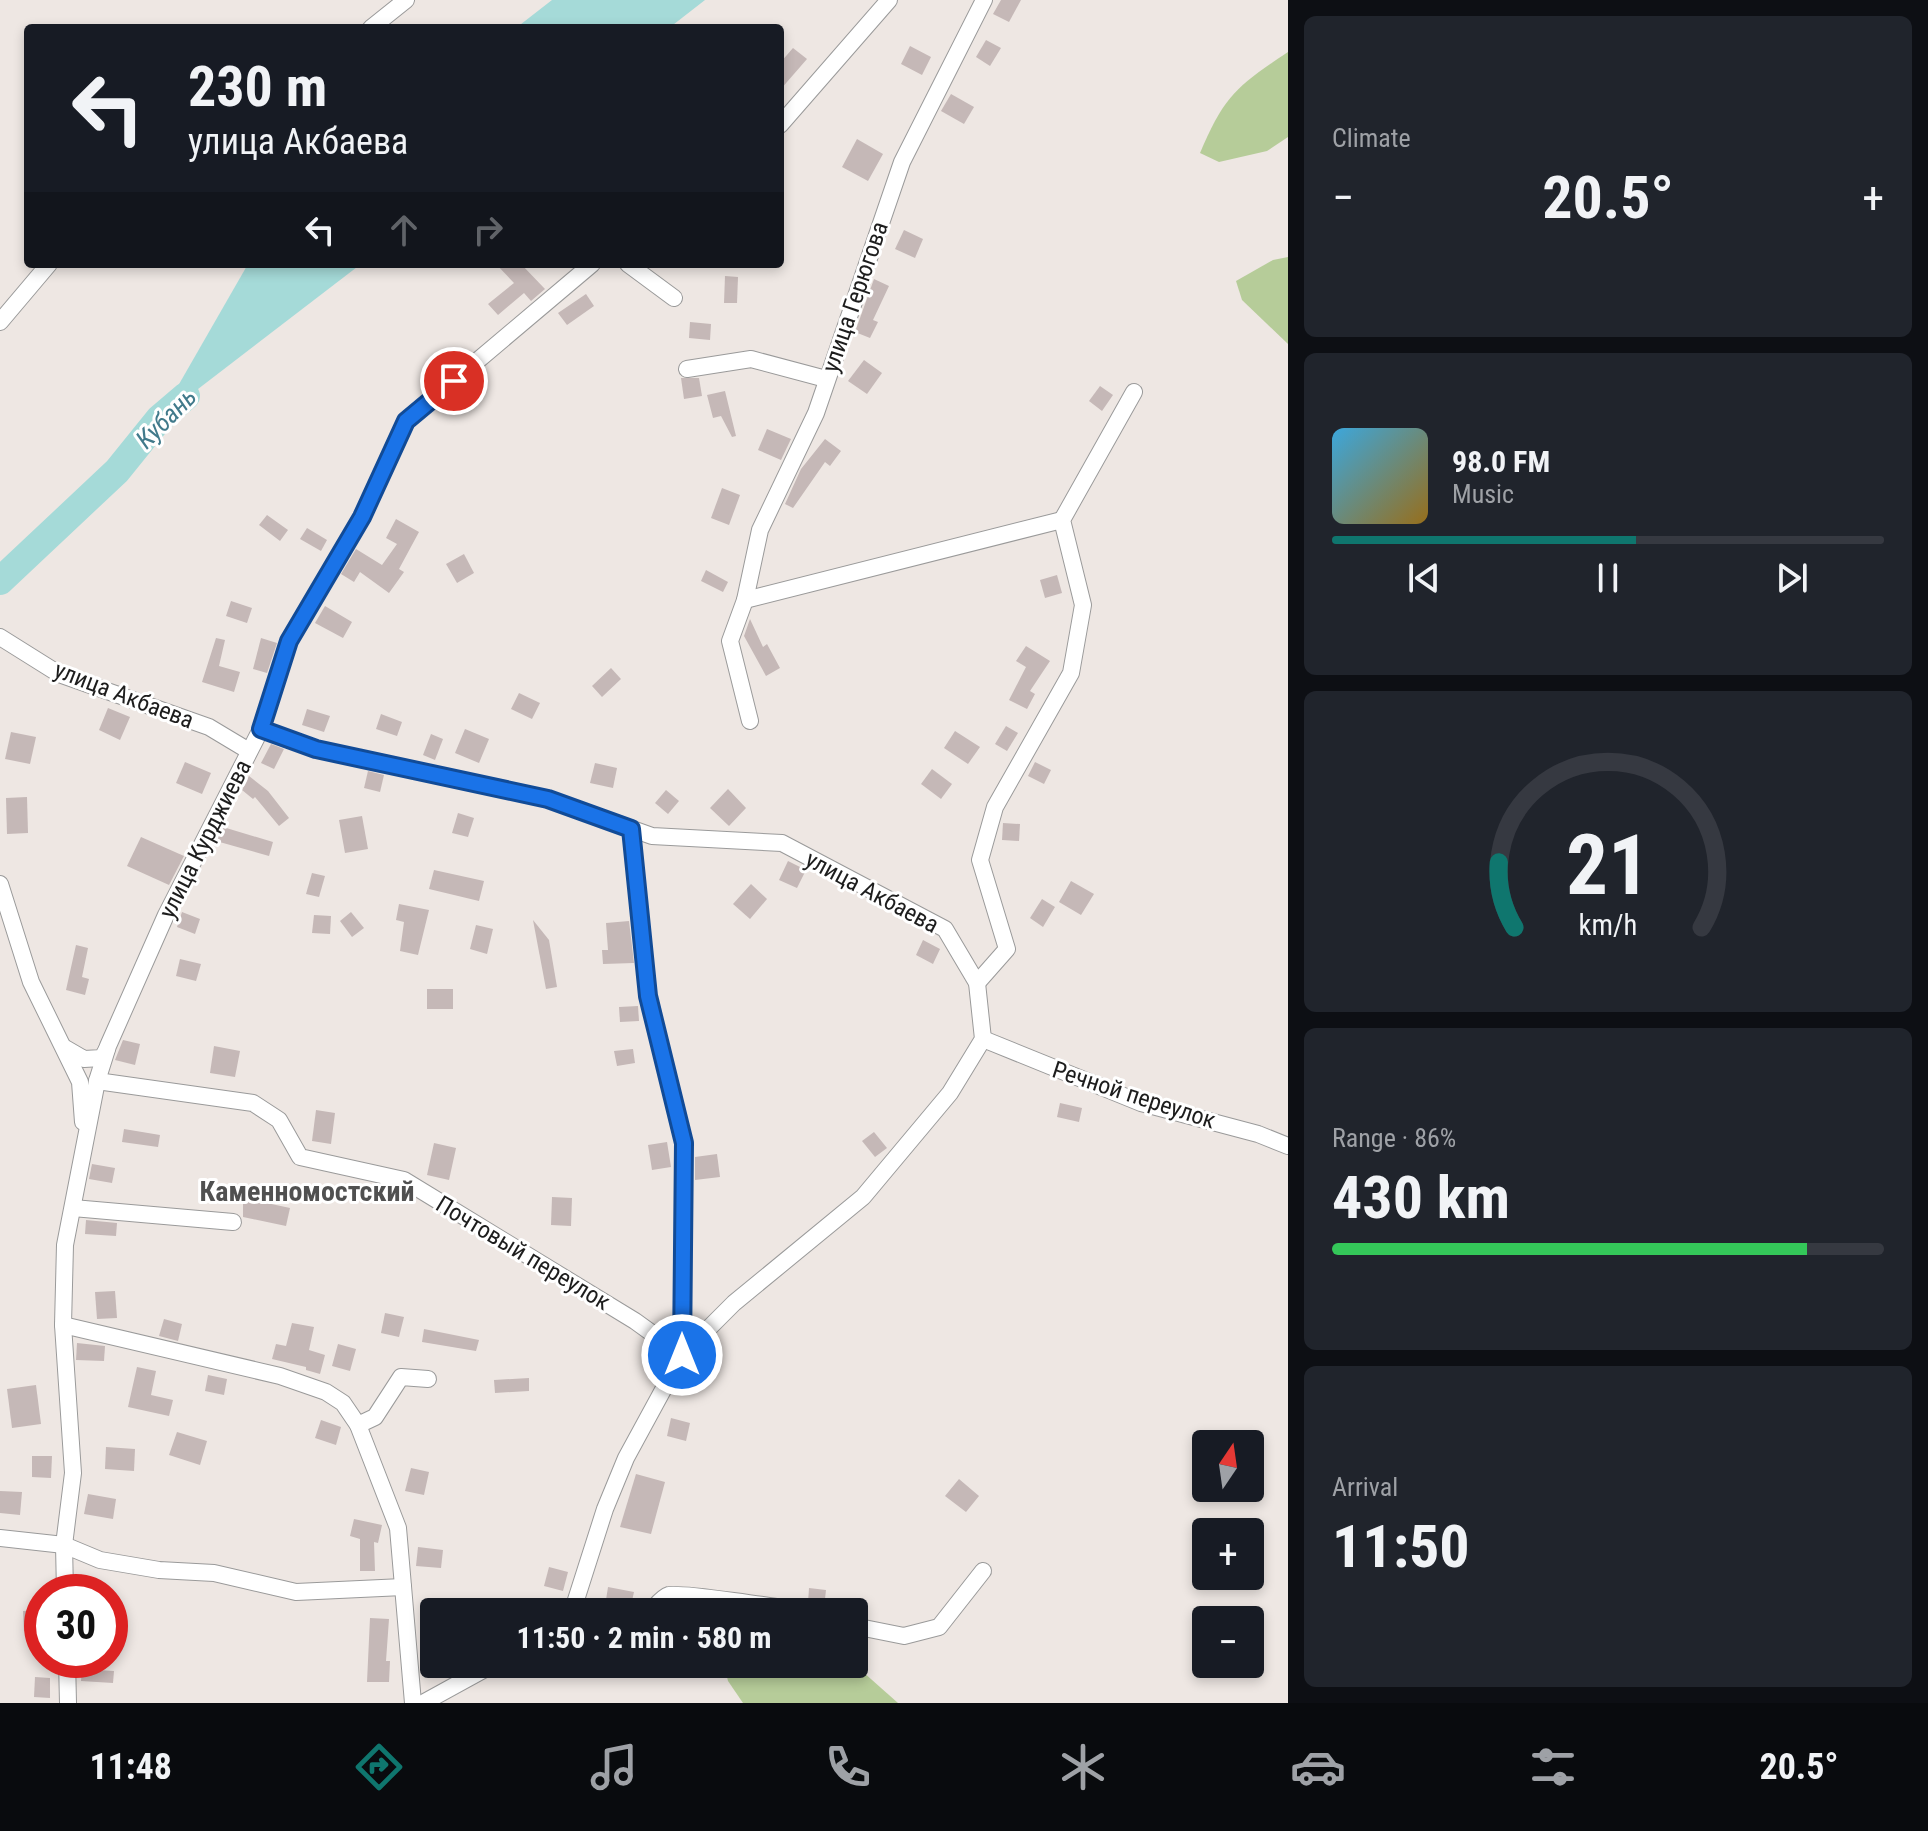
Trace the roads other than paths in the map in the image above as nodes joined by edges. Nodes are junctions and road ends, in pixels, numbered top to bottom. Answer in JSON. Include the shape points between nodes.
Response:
{"nodes":[{"id":1,"x":406,"y":0,"type":"edge"},
{"id":2,"x":889,"y":0,"type":"edge"},
{"id":3,"x":984,"y":0,"type":"edge"},
{"id":4,"x":376,"y":24,"type":"edge"},
{"id":5,"x":784,"y":120,"type":"edge"},
{"id":6,"x":46,"y":268,"type":"edge"},
{"id":7,"x":587,"y":268,"type":"edge"},
{"id":8,"x":633,"y":268,"type":"edge"},
{"id":9,"x":674,"y":298,"type":"dead end"},
{"id":10,"x":0,"y":322,"type":"edge"},
{"id":11,"x":687,"y":369,"type":"dead end"},
{"id":12,"x":826,"y":379,"type":"junction"},
{"id":13,"x":1134,"y":392,"type":"dead end"},
{"id":14,"x":1062,"y":520,"type":"junction"},
{"id":15,"x":745,"y":600,"type":"junction"},
{"id":16,"x":0,"y":637,"type":"edge"},
{"id":17,"x":750,"y":721,"type":"dead end"},
{"id":18,"x":261,"y":729,"type":"junction"},
{"id":19,"x":249,"y":751,"type":"junction"},
{"id":20,"x":631,"y":829,"type":"junction"},
{"id":21,"x":0,"y":884,"type":"edge"},
{"id":22,"x":977,"y":983,"type":"junction"},
{"id":23,"x":983,"y":1039,"type":"junction"},
{"id":24,"x":108,"y":1046,"type":"junction"},
{"id":25,"x":65,"y":1048,"type":"junction"},
{"id":26,"x":97,"y":1081,"type":"junction"},
{"id":27,"x":85,"y":1143,"type":"junction"},
{"id":28,"x":1288,"y":1146,"type":"edge"},
{"id":29,"x":73,"y":1208,"type":"junction"},
{"id":30,"x":233,"y":1222,"type":"dead end"},
{"id":31,"x":63,"y":1325,"type":"junction"},
{"id":32,"x":682,"y":1355,"type":"junction"},
{"id":33,"x":428,"y":1379,"type":"dead end"},
{"id":34,"x":358,"y":1425,"type":"junction"},
{"id":35,"x":0,"y":1538,"type":"edge"},
{"id":36,"x":64,"y":1545,"type":"junction"},
{"id":37,"x":983,"y":1571,"type":"dead end"},
{"id":38,"x":65,"y":1574,"type":"edge"},
{"id":39,"x":403,"y":1587,"type":"junction"},
{"id":40,"x":580,"y":1598,"type":"edge"},
{"id":41,"x":665,"y":1598,"type":"edge"},
{"id":42,"x":706,"y":1598,"type":"edge"},
{"id":43,"x":868,"y":1629,"type":"edge"},
{"id":44,"x":67,"y":1678,"type":"edge"},
{"id":45,"x":469,"y":1678,"type":"edge"},
{"id":46,"x":68,"y":1703,"type":"edge"},
{"id":47,"x":413,"y":1703,"type":"edge"},
{"id":48,"x":423,"y":1703,"type":"edge"}],
"edges":[{"from":1,"to":4,"type":"street"},
{"from":2,"to":5,"type":"street"},
{"from":3,"to":12,"type":"street","name":"улица Герюгова","via":[[902,162]]},
{"from":6,"to":10,"type":"street"},
{"from":7,"to":18,"type":"street","name":"улица Курджиева","via":[[406,421],[362,517],[289,641]]},
{"from":8,"to":9,"type":"street"},
{"from":11,"to":12,"type":"street","via":[[751,359]]},
{"from":12,"to":15,"type":"street","name":"улица Герюгова","via":[[816,413],[760,530]]},
{"from":13,"to":14,"type":"street"},
{"from":14,"to":15,"type":"street"},
{"from":14,"to":22,"type":"street","via":[[1083,605],[1071,673],[995,807],[980,860],[1007,949]]},
{"from":15,"to":17,"type":"street","name":"улица Герюгова","via":[[730,641]]},
{"from":16,"to":19,"type":"street","name":"улица Акбаева","via":[[59,674],[209,727]]},
{"from":18,"to":19,"type":"street","name":"улица Курджиева"},
{"from":18,"to":20,"type":"street","name":"улица Акбаева","via":[[316,749],[548,799]]},
{"from":19,"to":24,"type":"street","name":"улица Курджиева","via":[[166,915]]},
{"from":20,"to":22,"type":"street","name":"улица Акбаева","via":[[652,836],[782,843],[945,929]]},
{"from":20,"to":32,"type":"street","via":[[648,996],[684,1143]]},
{"from":21,"to":25,"type":"street","via":[[31,982]]},
{"from":22,"to":23,"type":"street","name":"улица Акбаева"},
{"from":23,"to":28,"type":"street","name":"Речной переулок","via":[[1141,1103]]},
{"from":23,"to":32,"type":"street","via":[[950,1093],[863,1197],[734,1303]]},
{"from":24,"to":25,"type":"street","via":[[102,1058],[84,1059]]},
{"from":24,"to":26,"type":"street","name":"улица Курджиева"},
{"from":25,"to":27,"type":"street","via":[[80,1082]]},
{"from":26,"to":27,"type":"street","name":"улица Курджиева"},
{"from":26,"to":32,"type":"street","name":"Почтовый переулок","via":[[253,1103],[279,1120],[300,1157],[404,1180]]},
{"from":27,"to":29,"type":"street","name":"улица Курджиева"},
{"from":29,"to":30,"type":"street"},
{"from":29,"to":31,"type":"street","name":"улица Курджиева","via":[[65,1245]]},
{"from":31,"to":34,"type":"street","via":[[280,1376],[326,1392],[343,1403]]},
{"from":31,"to":36,"type":"street","name":"улица Курджиева","via":[[73,1473]]},
{"from":32,"to":40,"type":"street","via":[[626,1458],[605,1509]]},
{"from":33,"to":34,"type":"street","via":[[401,1377],[375,1417]]},
{"from":34,"to":39,"type":"street","via":[[398,1528]]},
{"from":35,"to":36,"type":"street"},
{"from":36,"to":38,"type":"street","name":"улица Курджиева"},
{"from":36,"to":39,"type":"street","via":[[100,1560],[214,1573],[296,1592]]},
{"from":37,"to":43,"type":"street","via":[[939,1627],[904,1636]]},
{"from":39,"to":47,"type":"street"},
{"from":41,"to":42,"type":"street","via":[[685,1593]]},
{"from":44,"to":46,"type":"street"},
{"from":45,"to":48,"type":"street"}]}
